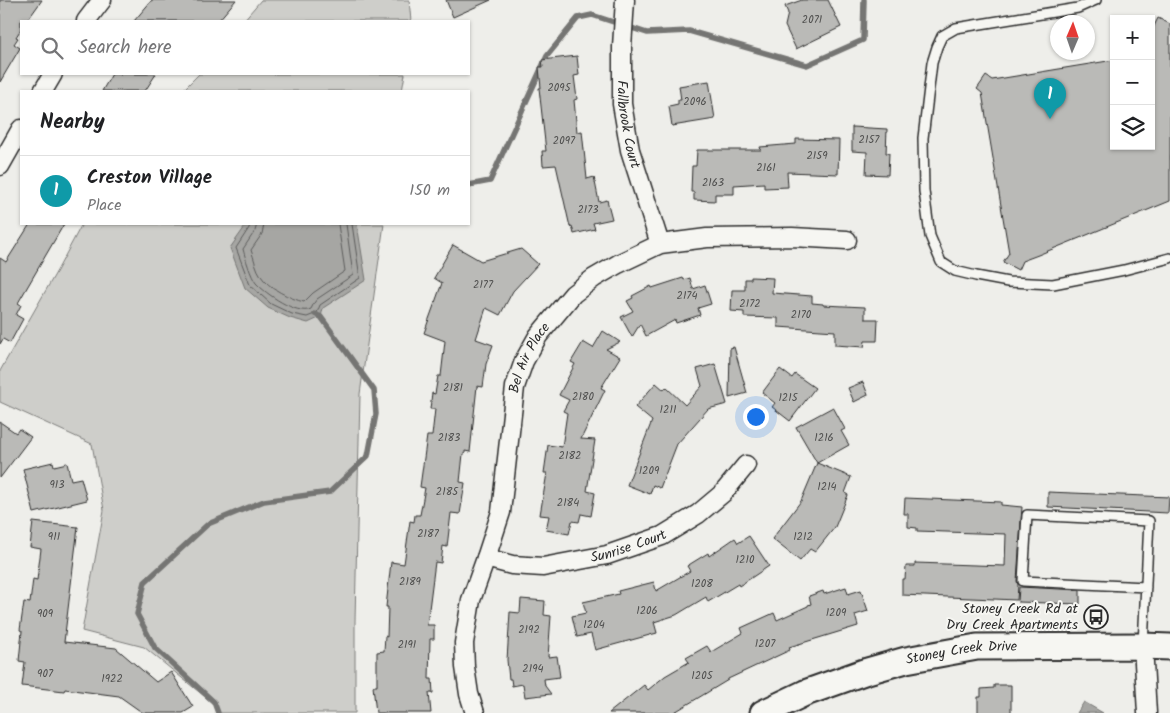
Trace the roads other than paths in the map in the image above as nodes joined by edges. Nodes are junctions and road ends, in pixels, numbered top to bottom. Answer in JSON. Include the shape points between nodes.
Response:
{"nodes":[{"id":1,"x":102,"y":0,"type":"edge"},
{"id":2,"x":625,"y":0,"type":"edge"},
{"id":3,"x":1096,"y":0,"type":"edge"},
{"id":4,"x":87,"y":20,"type":"edge"},
{"id":5,"x":52,"y":75,"type":"edge"},
{"id":6,"x":44,"y":90,"type":"edge"},
{"id":7,"x":20,"y":131,"type":"edge"},
{"id":8,"x":0,"y":166,"type":"edge"},
{"id":9,"x":847,"y":240,"type":"dead end"},
{"id":10,"x":660,"y":244,"type":"junction"},
{"id":11,"x":1170,"y":258,"type":"edge"},
{"id":12,"x":746,"y":465,"type":"dead end"},
{"id":13,"x":486,"y":558,"type":"junction"},
{"id":14,"x":1146,"y":587,"type":"junction"},
{"id":15,"x":1142,"y":646,"type":"junction"},
{"id":16,"x":1170,"y":647,"type":"edge"},
{"id":17,"x":476,"y":713,"type":"edge"},
{"id":18,"x":763,"y":713,"type":"edge"},
{"id":19,"x":1147,"y":713,"type":"edge"}],
"edges":[{"from":1,"to":4,"type":"street"},
{"from":2,"to":10,"type":"street","name":"Fallbrook Court","via":[[622,104],[630,150]]},
{"from":3,"to":11,"type":"lane","via":[[1078,8],[956,28],[942,36],[932,63],[923,138],[924,191],[930,236],[941,262],[955,271],[1008,282],[1053,284]]},
{"from":5,"to":6,"type":"street"},
{"from":7,"to":8,"type":"street"},
{"from":9,"to":10,"type":"street","name":"Bel Air Place","via":[[708,238]]},
{"from":10,"to":13,"type":"street","name":"Bel Air Place","via":[[618,264],[573,294],[538,336],[524,360],[515,387],[501,512]]},
{"from":12,"to":13,"type":"street","name":"Sunrise Court","via":[[723,493],[698,514],[662,536],[607,555],[543,566],[512,565]]},
{"from":13,"to":17,"type":"street","name":"Bel Air Place","via":[[471,600],[464,643],[469,694]]},
{"from":14,"to":14,"type":"lane","via":[[1024,581],[1027,515],[1149,521]]},
{"from":14,"to":15,"type":"lane"},
{"from":15,"to":16,"type":"street","name":"Stoney Creek Drive"},
{"from":15,"to":18,"type":"street","name":"Stoney Creek Drive","via":[[977,647],[914,658],[805,693]]},
{"from":15,"to":19,"type":"street"}]}
